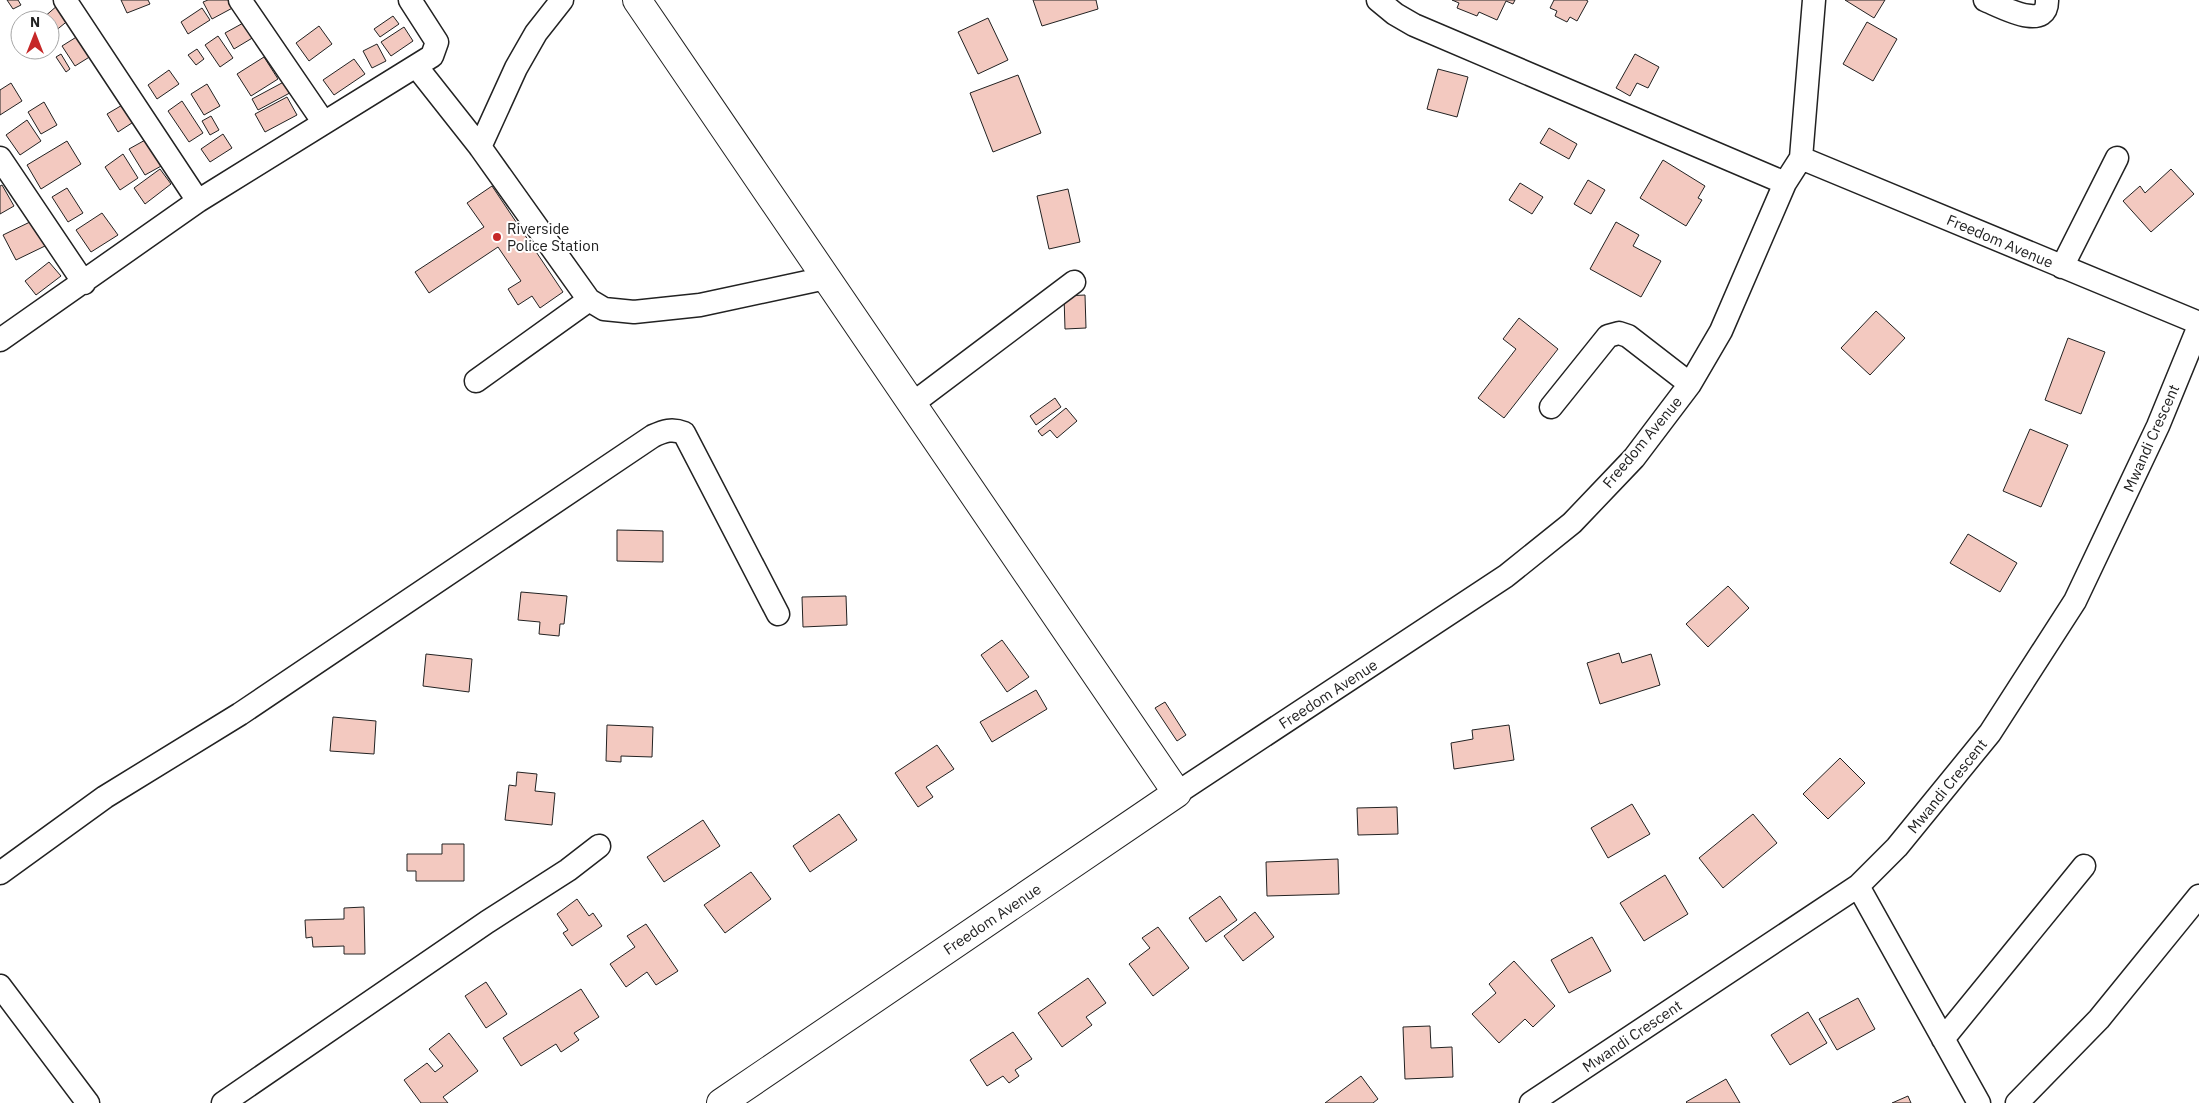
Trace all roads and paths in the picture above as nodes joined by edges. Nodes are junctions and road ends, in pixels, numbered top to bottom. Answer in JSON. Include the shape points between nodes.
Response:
{"nodes":[{"id":1,"x":65,"y":0,"type":"edge"},
{"id":2,"x":240,"y":0,"type":"edge"},
{"id":3,"x":410,"y":0,"type":"edge"},
{"id":4,"x":562,"y":0,"type":"edge"},
{"id":5,"x":636,"y":0,"type":"edge"},
{"id":6,"x":1378,"y":0,"type":"edge"},
{"id":7,"x":1814,"y":0,"type":"edge"},
{"id":8,"x":1985,"y":0,"type":"edge"},
{"id":9,"x":2047,"y":0,"type":"edge"},
{"id":10,"x":416,"y":66,"type":"junction"},
{"id":11,"x":324,"y":123,"type":"junction"},
{"id":12,"x":480,"y":147,"type":"junction"},
{"id":13,"x":0,"y":158,"type":"edge"},
{"id":14,"x":1801,"y":158,"type":"junction"},
{"id":15,"x":2117,"y":158,"type":"dead end"},
{"id":16,"x":1786,"y":183,"type":"junction"},
{"id":17,"x":198,"y":201,"type":"junction"},
{"id":18,"x":2062,"y":267,"type":"junction"},
{"id":19,"x":826,"y":278,"type":"junction"},
{"id":20,"x":1074,"y":282,"type":"dead end"},
{"id":21,"x":84,"y":283,"type":"junction"},
{"id":22,"x":589,"y":300,"type":"junction"},
{"id":23,"x":2199,"y":325,"type":"edge"},
{"id":24,"x":0,"y":340,"type":"edge"},
{"id":25,"x":476,"y":381,"type":"dead end"},
{"id":26,"x":1690,"y":384,"type":"junction"},
{"id":27,"x":912,"y":404,"type":"junction"},
{"id":28,"x":1551,"y":407,"type":"dead end"},
{"id":29,"x":778,"y":614,"type":"dead end"},
{"id":30,"x":1177,"y":793,"type":"junction"},
{"id":31,"x":600,"y":846,"type":"dead end"},
{"id":32,"x":2084,"y":866,"type":"dead end"},
{"id":33,"x":0,"y":873,"type":"edge"},
{"id":34,"x":1858,"y":886,"type":"junction"},
{"id":35,"x":2199,"y":896,"type":"edge"},
{"id":36,"x":2192,"y":920,"type":"edge"},
{"id":37,"x":0,"y":986,"type":"edge"},
{"id":38,"x":1943,"y":1039,"type":"junction"},
{"id":39,"x":88,"y":1103,"type":"edge"},
{"id":40,"x":223,"y":1103,"type":"edge"},
{"id":41,"x":721,"y":1103,"type":"edge"},
{"id":42,"x":1531,"y":1103,"type":"edge"},
{"id":43,"x":1979,"y":1103,"type":"edge"},
{"id":44,"x":2017,"y":1103,"type":"edge"}],
"edges":[{"from":1,"to":17,"type":"street"},
{"from":2,"to":11,"type":"street"},
{"from":3,"to":10,"type":"street","via":[[437,42],[432,56]]},
{"from":4,"to":12,"type":"street","via":[[536,33],[516,68]]},
{"from":5,"to":19,"type":"main road"},
{"from":6,"to":16,"type":"street","via":[[1414,25]]},
{"from":7,"to":14,"type":"street","name":"Freedom Avenue"},
{"from":8,"to":9,"type":"street","via":[[2034,17],[2043,13]]},
{"from":10,"to":11,"type":"street"},
{"from":10,"to":12,"type":"street"},
{"from":11,"to":17,"type":"street"},
{"from":12,"to":22,"type":"street"},
{"from":13,"to":21,"type":"street"},
{"from":14,"to":16,"type":"street","name":"Freedom Avenue"},
{"from":14,"to":18,"type":"street","name":"Freedom Avenue"},
{"from":15,"to":18,"type":"street"},
{"from":16,"to":26,"type":"street","name":"Freedom Avenue","via":[[1721,331]]},
{"from":17,"to":21,"type":"street"},
{"from":18,"to":23,"type":"street","name":"Freedom Avenue"},
{"from":19,"to":22,"type":"street","via":[[771,292],[634,312],[604,309]]},
{"from":19,"to":27,"type":"main road"},
{"from":20,"to":27,"type":"street"},
{"from":21,"to":24,"type":"street"},
{"from":22,"to":25,"type":"street"},
{"from":23,"to":34,"type":"street","name":"Mwandi Crescent","via":[[2158,426],[2075,601],[1990,733],[1898,847]]},
{"from":26,"to":28,"type":"street","via":[[1628,336],[1619,333],[1608,336]]},
{"from":26,"to":30,"type":"street","name":"Freedom Avenue","via":[[1634,458],[1572,523],[1506,576]]},
{"from":27,"to":30,"type":"main road"},
{"from":29,"to":33,"type":"street","via":[[684,433],[665,430],[240,714],[105,797]]},
{"from":30,"to":41,"type":"main road","name":"Freedom Avenue"},
{"from":31,"to":40,"type":"street"},
{"from":32,"to":38,"type":"street"},
{"from":34,"to":38,"type":"street"},
{"from":34,"to":42,"type":"street","name":"Mwandi Crescent"},
{"from":35,"to":36,"type":"street"},
{"from":36,"to":44,"type":"street"},
{"from":37,"to":39,"type":"street"},
{"from":38,"to":43,"type":"street"}]}
